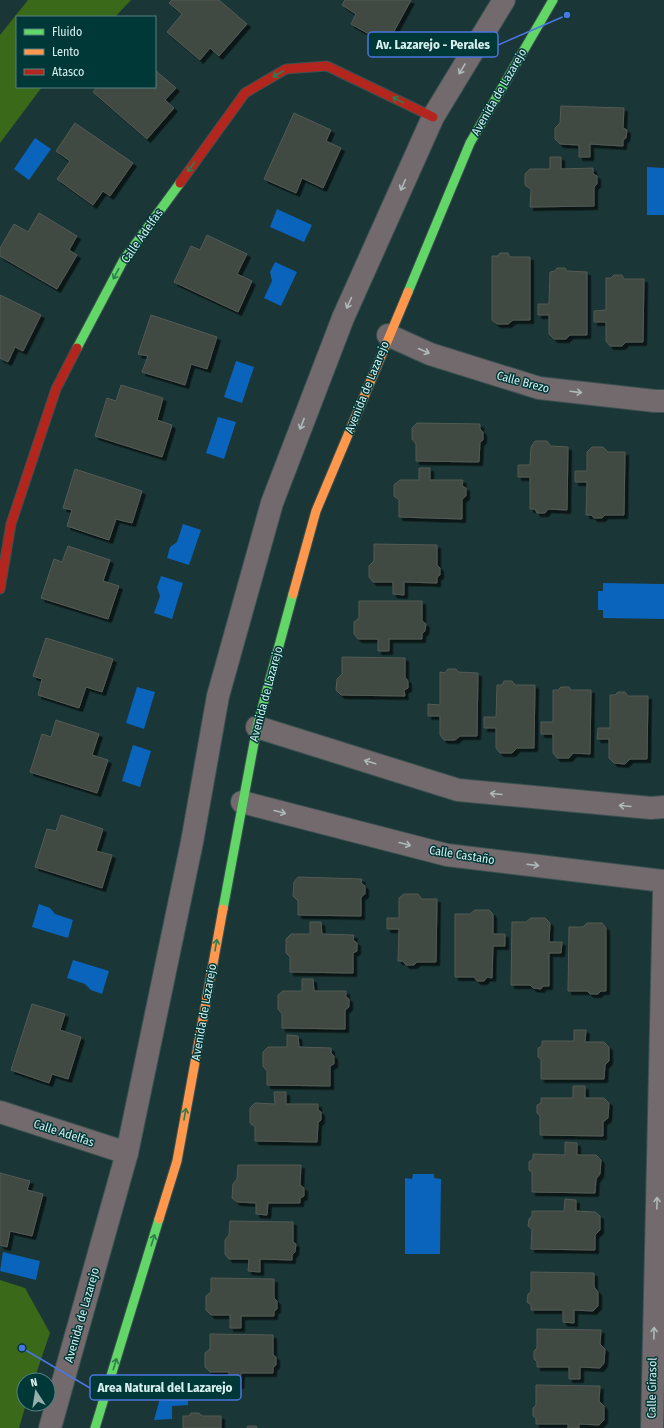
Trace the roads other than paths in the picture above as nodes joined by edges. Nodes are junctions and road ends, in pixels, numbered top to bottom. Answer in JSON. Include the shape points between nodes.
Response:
{"nodes":[{"id":1,"x":504,"y":0,"type":"edge"},
{"id":2,"x":553,"y":0,"type":"edge"},
{"id":3,"x":433,"y":117,"type":"junction"},
{"id":4,"x":388,"y":335,"type":"junction"},
{"id":5,"x":664,"y":401,"type":"edge"},
{"id":6,"x":0,"y":589,"type":"edge"},
{"id":7,"x":256,"y":727,"type":"junction"},
{"id":8,"x":242,"y":802,"type":"junction"},
{"id":9,"x":664,"y":807,"type":"edge"},
{"id":10,"x":664,"y":881,"type":"edge"},
{"id":11,"x":664,"y":892,"type":"edge"},
{"id":12,"x":0,"y":1112,"type":"edge"},
{"id":13,"x":127,"y":1153,"type":"junction"},
{"id":14,"x":50,"y":1428,"type":"edge"},
{"id":15,"x":95,"y":1428,"type":"edge"},
{"id":16,"x":652,"y":1428,"type":"edge"}],
"edges":[{"from":1,"to":3,"type":"street","name":"Avenida de Lazarejo","one_way":true},
{"from":2,"to":4,"type":"street","name":"Avenida de Lazarejo","via":[[470,143]]},
{"from":3,"to":6,"type":"street","name":"Calle Adelfas","one_way":true,"via":[[328,66],[286,69],[244,93],[123,262],[56,389],[11,524]]},
{"from":3,"to":13,"type":"street","name":"Avenida de Lazarejo","one_way":true,"via":[[343,318],[272,503],[218,696],[192,842]]},
{"from":4,"to":5,"type":"street","name":"Calle Brezo","one_way":true,"via":[[430,354],[539,388]]},
{"from":4,"to":7,"type":"street","name":"Avenida de Lazarejo","via":[[316,512]]},
{"from":7,"to":8,"type":"street","name":"Avenida de Lazarejo"},
{"from":9,"to":7,"type":"street","one_way":true,"via":[[651,808],[458,790]]},
{"from":8,"to":10,"type":"street","name":"Calle Castaño","one_way":true,"via":[[448,855]]},
{"from":15,"to":8,"type":"street","name":"Avenida de Lazarejo","one_way":true,"via":[[177,1161]]},
{"from":16,"to":11,"type":"street","name":"Calle Girasol","one_way":true},
{"from":12,"to":13,"type":"street","name":"Calle Adelfas"},
{"from":13,"to":14,"type":"street","name":"Avenida de Lazarejo"}]}
